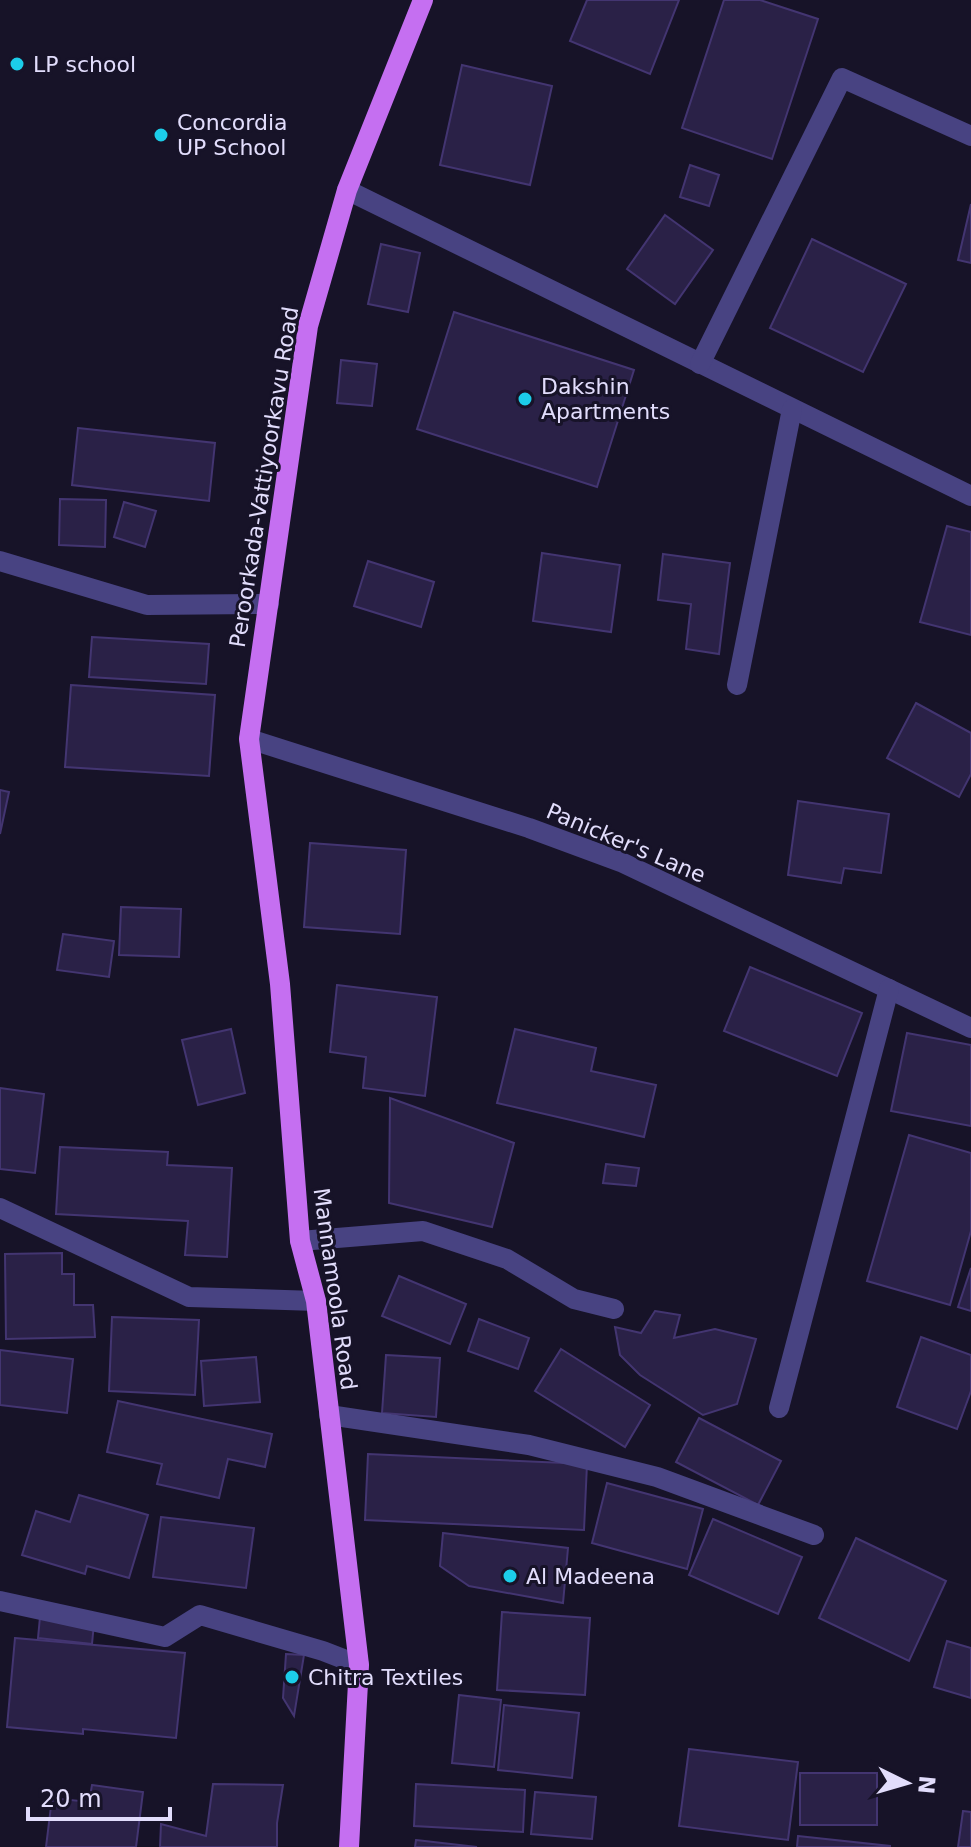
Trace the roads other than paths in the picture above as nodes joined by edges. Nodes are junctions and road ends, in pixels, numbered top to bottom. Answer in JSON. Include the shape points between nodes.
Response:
{"nodes":[{"id":1,"x":423,"y":0,"type":"edge"},
{"id":2,"x":971,"y":136,"type":"edge"},
{"id":3,"x":347,"y":190,"type":"junction"},
{"id":4,"x":700,"y":364,"type":"junction"},
{"id":5,"x":792,"y":409,"type":"junction"},
{"id":6,"x":971,"y":496,"type":"edge"},
{"id":7,"x":0,"y":561,"type":"edge"},
{"id":8,"x":269,"y":604,"type":"junction"},
{"id":9,"x":737,"y":685,"type":"dead end"},
{"id":10,"x":249,"y":739,"type":"junction"},
{"id":11,"x":889,"y":989,"type":"junction"},
{"id":12,"x":971,"y":1028,"type":"edge"},
{"id":13,"x":0,"y":1208,"type":"edge"},
{"id":14,"x":300,"y":1241,"type":"junction"},
{"id":15,"x":316,"y":1301,"type":"junction"},
{"id":16,"x":614,"y":1309,"type":"dead end"},
{"id":17,"x":779,"y":1408,"type":"dead end"},
{"id":18,"x":329,"y":1415,"type":"junction"},
{"id":19,"x":814,"y":1535,"type":"dead end"},
{"id":20,"x":0,"y":1601,"type":"edge"},
{"id":21,"x":359,"y":1665,"type":"junction"},
{"id":22,"x":349,"y":1847,"type":"edge"}],
"edges":[{"from":1,"to":3,"type":"main road","name":"Peroorkada-Vattiyoorkavu Road"},
{"from":2,"to":4,"type":"street","via":[[842,78]]},
{"from":3,"to":4,"type":"street"},
{"from":3,"to":8,"type":"main road","name":"Peroorkada-Vattiyoorkavu Road","via":[[308,326]]},
{"from":4,"to":5,"type":"street"},
{"from":5,"to":6,"type":"street"},
{"from":5,"to":9,"type":"street"},
{"from":7,"to":8,"type":"street","via":[[147,605]]},
{"from":8,"to":10,"type":"main road","name":"Peroorkada-Vattiyoorkavu Road"},
{"from":10,"to":11,"type":"street","name":"Panicker's Lane","via":[[621,862]]},
{"from":10,"to":14,"type":"main road","name":"Mannamoola Road","via":[[280,984]]},
{"from":11,"to":12,"type":"street","name":"Panicker's Lane"},
{"from":11,"to":17,"type":"street"},
{"from":13,"to":15,"type":"street","via":[[189,1297]]},
{"from":14,"to":15,"type":"main road","name":"Mannamoola Road"},
{"from":14,"to":16,"type":"street","via":[[423,1231],[507,1259],[574,1299]]},
{"from":15,"to":18,"type":"main road","name":"Mannamoola Road"},
{"from":18,"to":19,"type":"street","via":[[543,1449],[657,1477]]},
{"from":18,"to":21,"type":"main road","name":"Mannamoola Road"},
{"from":20,"to":21,"type":"street","via":[[165,1637],[200,1615]]},
{"from":21,"to":22,"type":"main road","name":"Mannamoola Road"}]}
